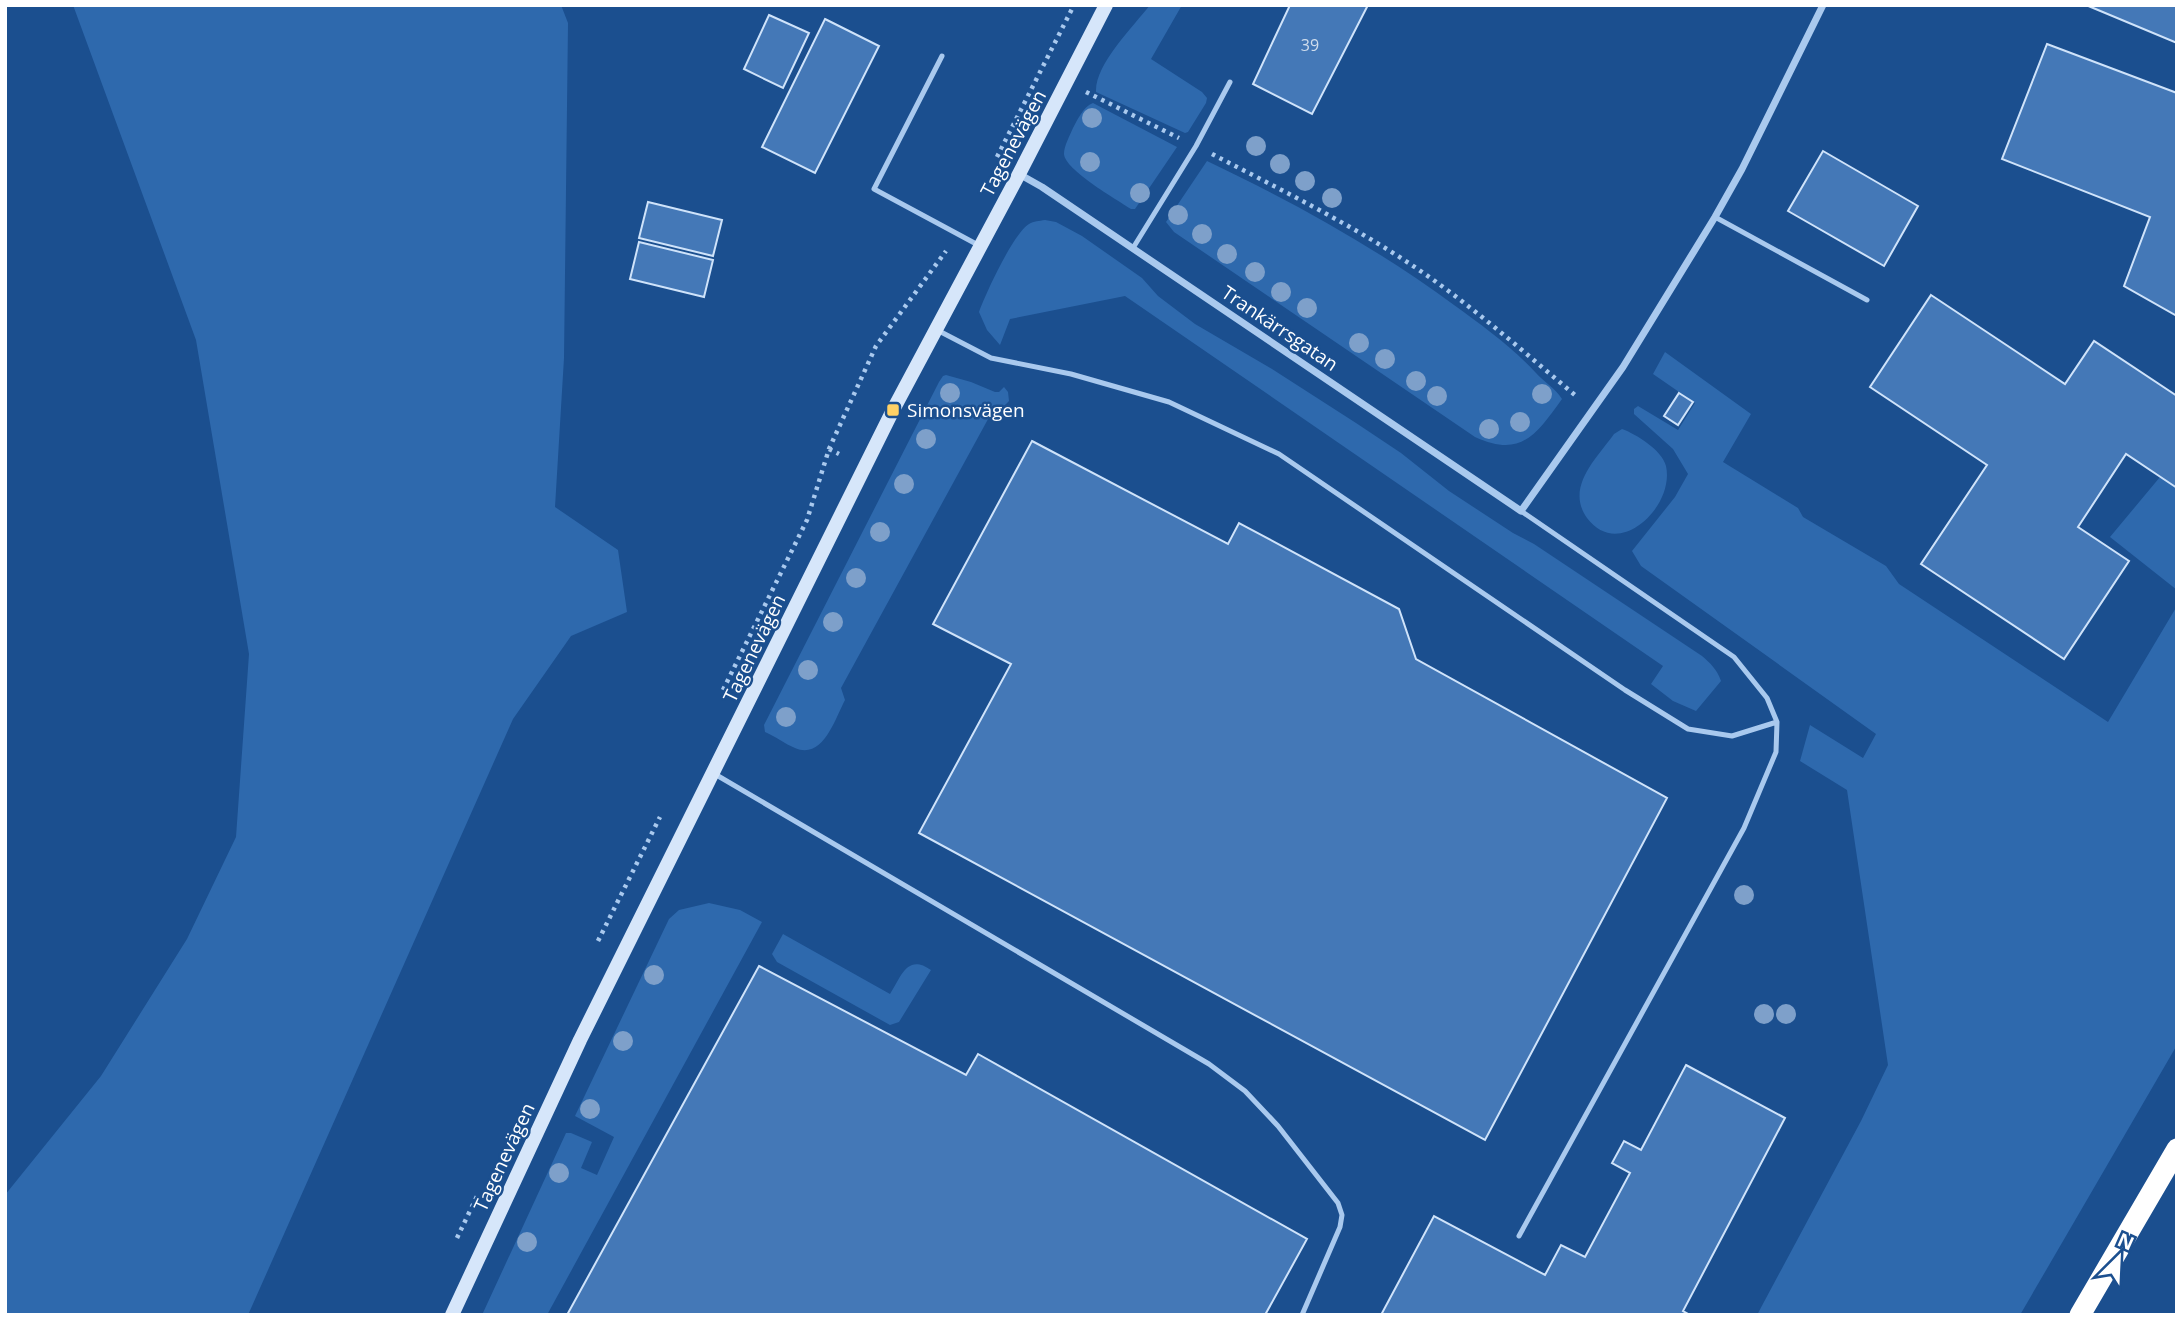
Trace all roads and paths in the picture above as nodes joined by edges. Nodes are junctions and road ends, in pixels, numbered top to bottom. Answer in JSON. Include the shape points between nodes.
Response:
{"nodes":[{"id":1,"x":1823,"y":5,"type":"edge"},
{"id":2,"x":1103,"y":6,"type":"edge"},
{"id":3,"x":942,"y":56,"type":"dead end"},
{"id":4,"x":1067,"y":82,"type":"junction"},
{"id":5,"x":1230,"y":82,"type":"dead end"},
{"id":6,"x":1196,"y":146,"type":"junction"},
{"id":7,"x":1019,"y":174,"type":"junction"},
{"id":8,"x":1715,"y":217,"type":"junction"},
{"id":9,"x":981,"y":246,"type":"junction"},
{"id":10,"x":1133,"y":248,"type":"junction"},
{"id":11,"x":1867,"y":300,"type":"dead end"},
{"id":12,"x":937,"y":330,"type":"junction"},
{"id":13,"x":1592,"y":411,"type":"junction"},
{"id":14,"x":829,"y":449,"type":"dead end"},
{"id":15,"x":839,"y":454,"type":"dead end"},
{"id":16,"x":1521,"y":511,"type":"junction"},
{"id":17,"x":1777,"y":722,"type":"junction"},
{"id":18,"x":713,"y":772,"type":"junction"},
{"id":19,"x":2177,"y":1149,"type":"edge"},
{"id":20,"x":1519,"y":1236,"type":"dead end"},
{"id":21,"x":452,"y":1315,"type":"edge"},
{"id":22,"x":1302,"y":1315,"type":"edge"},
{"id":23,"x":2080,"y":1315,"type":"edge"}],
"edges":[{"from":1,"to":8,"type":"street"},
{"from":2,"to":4,"type":"street","name":"Tagenevägen"},
{"from":3,"to":9,"type":"lane","via":[[874,189]]},
{"from":4,"to":6,"type":"path"},
{"from":4,"to":7,"type":"street","name":"Tagenevägen"},
{"from":5,"to":6,"type":"lane"},
{"from":6,"to":10,"type":"lane"},
{"from":6,"to":13,"type":"path","via":[[1363,234],[1438,283]]},
{"from":7,"to":9,"type":"street","name":"Tagenevägen"},
{"from":7,"to":10,"type":"street","name":"Trankärrsgatan"},
{"from":8,"to":11,"type":"lane"},
{"from":8,"to":13,"type":"street"},
{"from":9,"to":12,"type":"street","name":"Tagenevägen"},
{"from":10,"to":16,"type":"street","name":"Trankärrsgatan"},
{"from":12,"to":17,"type":"lane","via":[[991,358],[1071,374],[1169,402],[1279,454],[1688,729],[1732,736]]},
{"from":12,"to":18,"type":"street","name":"Tagenevägen"},
{"from":13,"to":16,"type":"street"},
{"from":14,"to":15,"type":"path"},
{"from":16,"to":17,"type":"lane","name":"Trankärrsgatan","via":[[1734,657],[1767,698]]},
{"from":17,"to":20,"type":"lane","via":[[1776,752],[1744,828]]},
{"from":18,"to":21,"type":"street","name":"Tagenevägen","via":[[580,1040]]},
{"from":18,"to":22,"type":"lane","via":[[1209,1064],[1245,1091],[1307,1161],[1342,1215]]},
{"from":19,"to":23,"type":"highway"}]}
